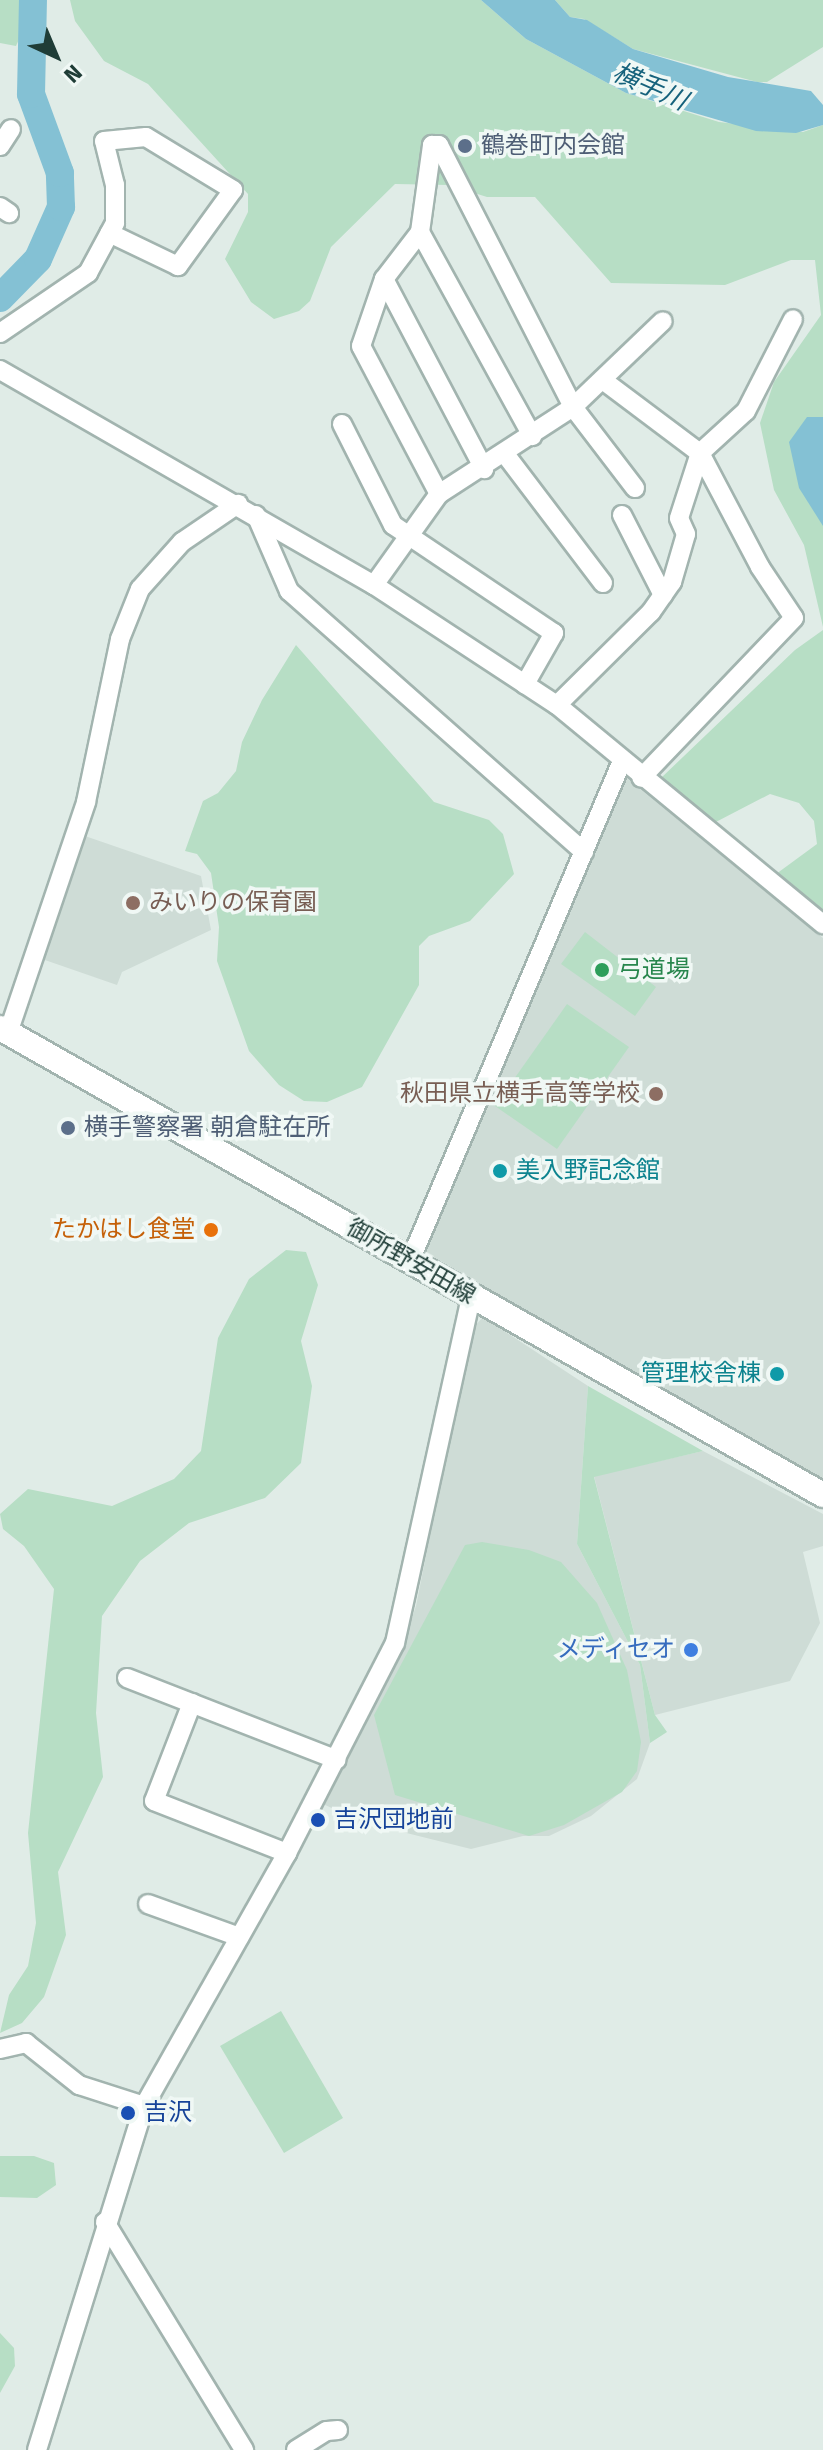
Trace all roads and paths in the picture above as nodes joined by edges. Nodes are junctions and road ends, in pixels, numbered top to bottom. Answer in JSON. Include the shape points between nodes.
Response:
{"nodes":[{"id":1,"x":11,"y":129,"type":"dead end"},
{"id":2,"x":0,"y":146,"type":"edge"},
{"id":3,"x":420,"y":232,"type":"junction"},
{"id":4,"x":109,"y":233,"type":"junction"},
{"id":5,"x":384,"y":279,"type":"junction"},
{"id":6,"x":793,"y":319,"type":"dead end"},
{"id":7,"x":663,"y":321,"type":"dead end"},
{"id":8,"x":0,"y":333,"type":"edge"},
{"id":9,"x":0,"y":370,"type":"edge"},
{"id":10,"x":604,"y":381,"type":"junction"},
{"id":11,"x":573,"y":407,"type":"junction"},
{"id":12,"x":342,"y":424,"type":"dead end"},
{"id":13,"x":532,"y":436,"type":"junction"},
{"id":14,"x":700,"y":453,"type":"junction"},
{"id":15,"x":505,"y":454,"type":"junction"},
{"id":16,"x":484,"y":469,"type":"junction"},
{"id":17,"x":635,"y":488,"type":"dead end"},
{"id":18,"x":439,"y":494,"type":"junction"},
{"id":19,"x":238,"y":504,"type":"junction"},
{"id":20,"x":256,"y":515,"type":"junction"},
{"id":21,"x":622,"y":515,"type":"dead end"},
{"id":22,"x":409,"y":536,"type":"junction"},
{"id":23,"x":603,"y":583,"type":"dead end"},
{"id":24,"x":374,"y":585,"type":"junction"},
{"id":25,"x":663,"y":595,"type":"junction"},
{"id":26,"x":525,"y":684,"type":"junction"},
{"id":27,"x":557,"y":705,"type":"junction"},
{"id":28,"x":622,"y":761,"type":"junction"},
{"id":29,"x":641,"y":778,"type":"junction"},
{"id":30,"x":584,"y":852,"type":"junction"},
{"id":31,"x":823,"y":924,"type":"edge"},
{"id":32,"x":4,"y":1030,"type":"edge"},
{"id":33,"x":410,"y":1261,"type":"junction"},
{"id":34,"x":471,"y":1296,"type":"junction"},
{"id":35,"x":823,"y":1495,"type":"edge"},
{"id":36,"x":127,"y":1678,"type":"dead end"},
{"id":37,"x":192,"y":1703,"type":"junction"},
{"id":38,"x":337,"y":1760,"type":"junction"},
{"id":39,"x":287,"y":1853,"type":"junction"},
{"id":40,"x":148,"y":1904,"type":"dead end"},
{"id":41,"x":239,"y":1937,"type":"junction"},
{"id":42,"x":0,"y":2049,"type":"edge"},
{"id":43,"x":144,"y":2106,"type":"junction"},
{"id":44,"x":105,"y":2222,"type":"junction"},
{"id":45,"x":338,"y":2430,"type":"dead end"},
{"id":46,"x":37,"y":2450,"type":"edge"},
{"id":47,"x":244,"y":2450,"type":"edge"},
{"id":48,"x":296,"y":2450,"type":"edge"}],
"edges":[{"from":1,"to":2,"type":"street"},
{"from":3,"to":5,"type":"street"},
{"from":3,"to":11,"type":"street","via":[[432,145],[439,145]]},
{"from":3,"to":13,"type":"street"},
{"from":4,"to":4,"type":"street","via":[[115,223],[115,185],[104,141],[146,137],[233,190],[178,266]]},
{"from":4,"to":8,"type":"street","via":[[88,273]]},
{"from":5,"to":16,"type":"street"},
{"from":5,"to":18,"type":"street","via":[[361,346]]},
{"from":6,"to":14,"type":"street","via":[[746,411]]},
{"from":7,"to":10,"type":"street"},
{"from":9,"to":19,"type":"street"},
{"from":10,"to":11,"type":"street"},
{"from":10,"to":14,"type":"street"},
{"from":11,"to":13,"type":"street"},
{"from":11,"to":17,"type":"street"},
{"from":12,"to":22,"type":"street","via":[[393,525]]},
{"from":13,"to":15,"type":"street"},
{"from":14,"to":25,"type":"street","via":[[679,518],[686,534]]},
{"from":14,"to":29,"type":"street","via":[[760,567],[794,618]]},
{"from":15,"to":16,"type":"street"},
{"from":15,"to":23,"type":"street"},
{"from":16,"to":18,"type":"street"},
{"from":18,"to":22,"type":"street"},
{"from":19,"to":20,"type":"street"},
{"from":19,"to":32,"type":"street","via":[[182,542],[140,589],[120,639],[86,802]]},
{"from":20,"to":24,"type":"street"},
{"from":20,"to":30,"type":"street","via":[[289,591]]},
{"from":21,"to":25,"type":"street"},
{"from":22,"to":24,"type":"street"},
{"from":22,"to":26,"type":"street","via":[[554,633]]},
{"from":24,"to":26,"type":"street"},
{"from":25,"to":27,"type":"street"},
{"from":26,"to":27,"type":"street"},
{"from":27,"to":28,"type":"street"},
{"from":28,"to":29,"type":"street"},
{"from":28,"to":30,"type":"street"},
{"from":29,"to":31,"type":"street"},
{"from":30,"to":33,"type":"street"},
{"from":32,"to":33,"type":"main road","name":"御所野安田線"},
{"from":33,"to":34,"type":"main road","name":"御所野安田線"},
{"from":34,"to":35,"type":"main road","name":"御所野安田線"},
{"from":34,"to":38,"type":"street","via":[[409,1597],[395,1643]]},
{"from":36,"to":37,"type":"street"},
{"from":37,"to":38,"type":"street"},
{"from":37,"to":39,"type":"street","via":[[154,1801]]},
{"from":38,"to":39,"type":"street"},
{"from":39,"to":41,"type":"street"},
{"from":40,"to":41,"type":"street"},
{"from":41,"to":43,"type":"street"},
{"from":42,"to":43,"type":"street","via":[[26,2043],[79,2085]]},
{"from":43,"to":44,"type":"street"},
{"from":44,"to":46,"type":"street"},
{"from":44,"to":47,"type":"street"},
{"from":45,"to":48,"type":"street"}]}
